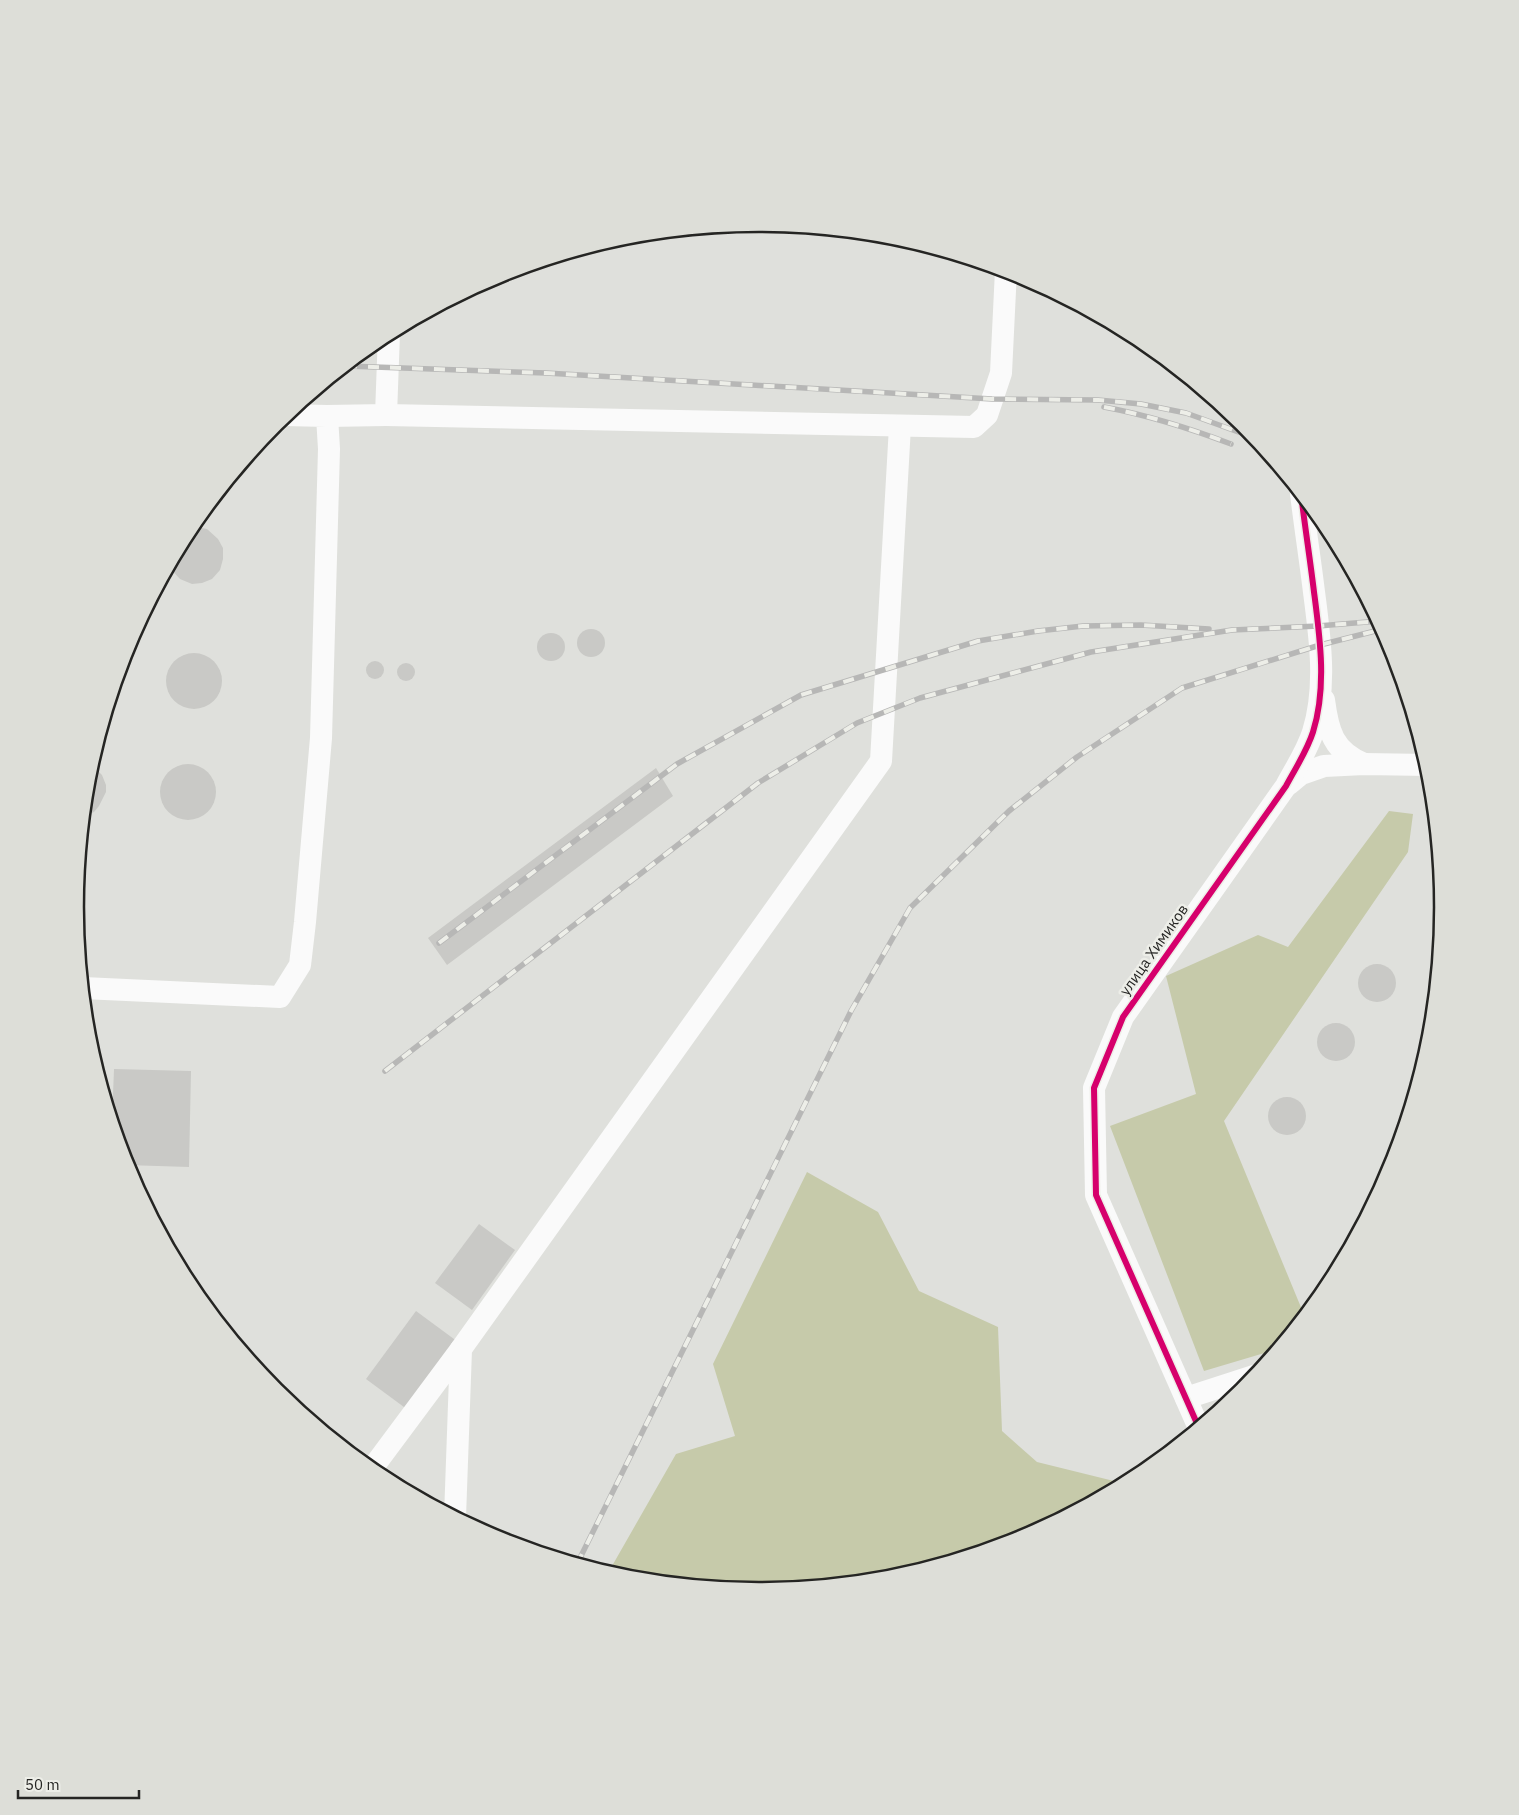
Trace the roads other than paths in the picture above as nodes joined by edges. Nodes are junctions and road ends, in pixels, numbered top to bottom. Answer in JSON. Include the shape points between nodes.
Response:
{"nodes":[{"id":1,"x":1006,"y":278,"type":"edge"},
{"id":2,"x":389,"y":343,"type":"edge"},
{"id":3,"x":297,"y":415,"type":"edge"},
{"id":4,"x":386,"y":415,"type":"junction"},
{"id":5,"x":327,"y":416,"type":"junction"},
{"id":6,"x":900,"y":426,"type":"junction"},
{"id":7,"x":1302,"y":505,"type":"edge"},
{"id":8,"x":1322,"y":677,"type":"junction"},
{"id":9,"x":1364,"y":764,"type":"junction"},
{"id":10,"x":1419,"y":765,"type":"edge"},
{"id":11,"x":1286,"y":786,"type":"junction"},
{"id":12,"x":89,"y":988,"type":"edge"},
{"id":13,"x":461,"y":1350,"type":"junction"},
{"id":14,"x":1242,"y":1380,"type":"edge"},
{"id":15,"x":1186,"y":1398,"type":"junction"},
{"id":16,"x":1197,"y":1422,"type":"edge"},
{"id":17,"x":376,"y":1463,"type":"edge"},
{"id":18,"x":455,"y":1511,"type":"edge"}],
"edges":[{"from":1,"to":6,"type":"street","via":[[1002,373],[986,415],[974,428]]},
{"from":2,"to":4,"type":"street"},
{"from":3,"to":5,"type":"street"},
{"from":4,"to":5,"type":"street"},
{"from":4,"to":6,"type":"street"},
{"from":5,"to":12,"type":"street","via":[[328,547],[321,738],[300,965],[280,996]]},
{"from":6,"to":13,"type":"street","via":[[881,761]]},
{"from":7,"to":8,"type":"street","name":"улица Химиков"},
{"from":8,"to":9,"type":"street","via":[[1326,717],[1332,737],[1340,750]]},
{"from":8,"to":11,"type":"street","name":"улица Химиков","via":[[1313,732]]},
{"from":9,"to":10,"type":"street"},
{"from":9,"to":11,"type":"street","via":[[1312,769]]},
{"from":11,"to":15,"type":"street","name":"улица Химиков","via":[[1122,1017],[1094,1088],[1096,1195]]},
{"from":13,"to":17,"type":"street"},
{"from":13,"to":18,"type":"street"},
{"from":14,"to":15,"type":"street"},
{"from":15,"to":16,"type":"street","name":"улица Химиков"}]}
